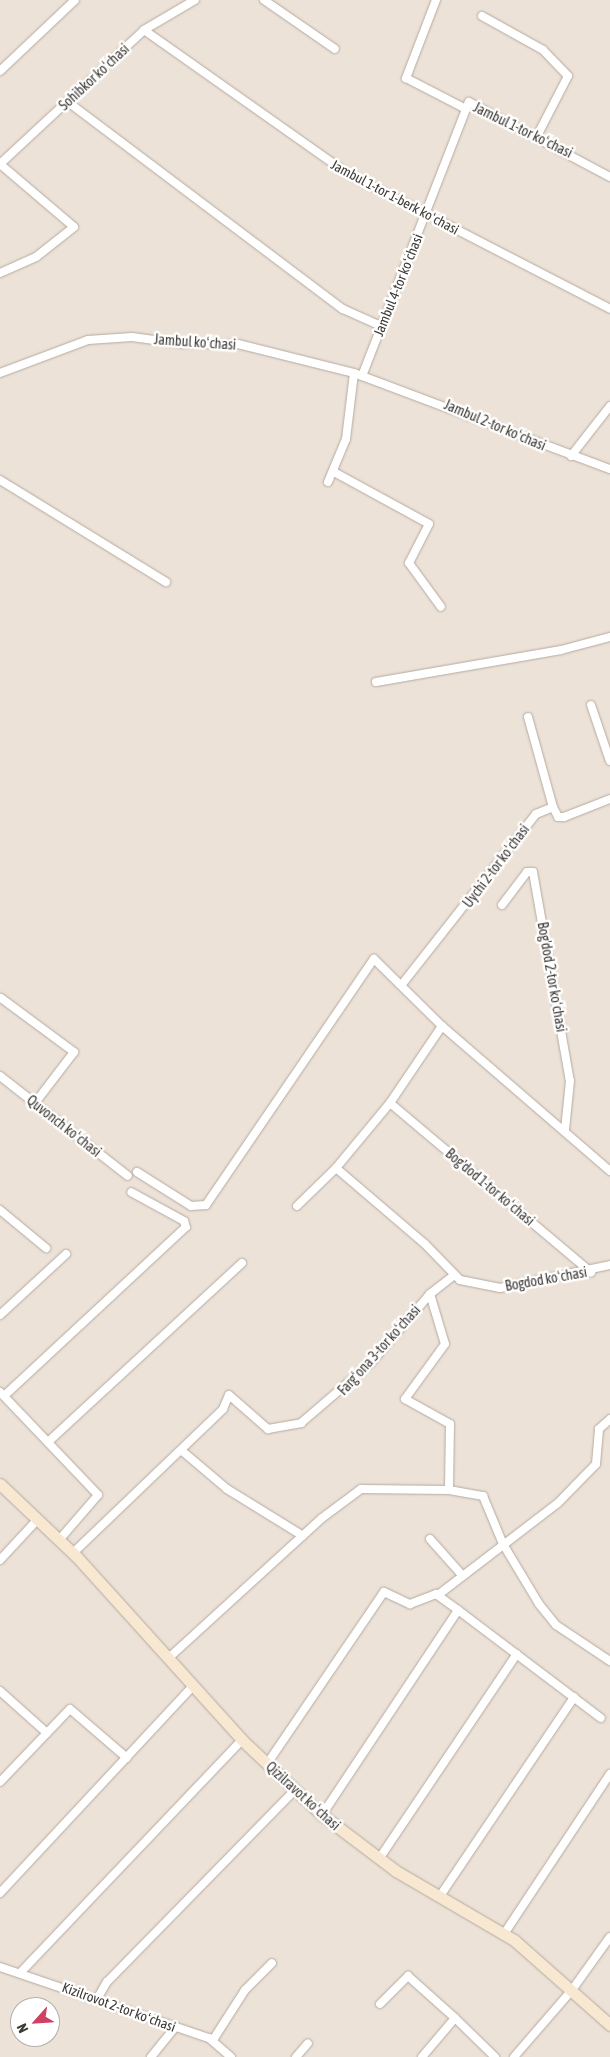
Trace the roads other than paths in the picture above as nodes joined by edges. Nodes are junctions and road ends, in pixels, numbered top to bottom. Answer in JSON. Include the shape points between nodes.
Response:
{"nodes":[{"id":1,"x":75,"y":0,"type":"edge"},
{"id":2,"x":195,"y":0,"type":"edge"},
{"id":3,"x":264,"y":0,"type":"edge"},
{"id":4,"x":436,"y":0,"type":"edge"},
{"id":5,"x":482,"y":16,"type":"dead end"},
{"id":6,"x":144,"y":30,"type":"junction"},
{"id":7,"x":335,"y":49,"type":"dead end"},
{"id":8,"x":0,"y":71,"type":"edge"},
{"id":9,"x":68,"y":102,"type":"junction"},
{"id":10,"x":466,"y":109,"type":"junction"},
{"id":11,"x":536,"y":136,"type":"junction"},
{"id":12,"x":0,"y":164,"type":"edge"},
{"id":13,"x":610,"y":177,"type":"edge"},
{"id":14,"x":426,"y":213,"type":"junction"},
{"id":15,"x":0,"y":273,"type":"edge"},
{"id":16,"x":610,"y":309,"type":"edge"},
{"id":17,"x":381,"y":326,"type":"junction"},
{"id":18,"x":0,"y":373,"type":"edge"},
{"id":19,"x":358,"y":374,"type":"junction"},
{"id":20,"x":610,"y":406,"type":"edge"},
{"id":21,"x":571,"y":456,"type":"junction"},
{"id":22,"x":610,"y":468,"type":"edge"},
{"id":23,"x":334,"y":472,"type":"junction"},
{"id":24,"x":0,"y":480,"type":"edge"},
{"id":25,"x":328,"y":482,"type":"dead end"},
{"id":26,"x":166,"y":582,"type":"dead end"},
{"id":27,"x":441,"y":607,"type":"dead end"},
{"id":28,"x":610,"y":637,"type":"edge"},
{"id":29,"x":376,"y":682,"type":"dead end"},
{"id":30,"x":591,"y":706,"type":"dead end"},
{"id":31,"x":528,"y":717,"type":"dead end"},
{"id":32,"x":610,"y":762,"type":"edge"},
{"id":33,"x":610,"y":799,"type":"edge"},
{"id":34,"x":553,"y":807,"type":"junction"},
{"id":35,"x":502,"y":905,"type":"dead end"},
{"id":36,"x":403,"y":983,"type":"junction"},
{"id":37,"x":1,"y":998,"type":"edge"},
{"id":38,"x":442,"y":1026,"type":"junction"},
{"id":39,"x":0,"y":1076,"type":"edge"},
{"id":40,"x":35,"y":1103,"type":"junction"},
{"id":41,"x":390,"y":1103,"type":"junction"},
{"id":42,"x":565,"y":1129,"type":"junction"},
{"id":43,"x":336,"y":1168,"type":"junction"},
{"id":44,"x":610,"y":1171,"type":"edge"},
{"id":45,"x":136,"y":1172,"type":"dead end"},
{"id":46,"x":128,"y":1176,"type":"dead end"},
{"id":47,"x":131,"y":1192,"type":"dead end"},
{"id":48,"x":296,"y":1206,"type":"dead end"},
{"id":49,"x":0,"y":1210,"type":"edge"},
{"id":50,"x":46,"y":1248,"type":"dead end"},
{"id":51,"x":66,"y":1254,"type":"dead end"},
{"id":52,"x":242,"y":1263,"type":"dead end"},
{"id":53,"x":610,"y":1265,"type":"edge"},
{"id":54,"x":591,"y":1272,"type":"junction"},
{"id":55,"x":453,"y":1276,"type":"junction"},
{"id":56,"x":430,"y":1294,"type":"junction"},
{"id":57,"x":0,"y":1315,"type":"edge"},
{"id":58,"x":2,"y":1394,"type":"edge"},
{"id":59,"x":610,"y":1419,"type":"edge"},
{"id":60,"x":48,"y":1442,"type":"junction"},
{"id":61,"x":181,"y":1450,"type":"junction"},
{"id":62,"x":0,"y":1484,"type":"edge"},
{"id":63,"x":449,"y":1490,"type":"junction"},
{"id":64,"x":38,"y":1519,"type":"junction"},
{"id":65,"x":303,"y":1536,"type":"junction"},
{"id":66,"x":430,"y":1538,"type":"dead end"},
{"id":67,"x":59,"y":1540,"type":"junction"},
{"id":68,"x":503,"y":1544,"type":"junction"},
{"id":69,"x":73,"y":1553,"type":"junction"},
{"id":70,"x":0,"y":1560,"type":"edge"},
{"id":71,"x":462,"y":1575,"type":"junction"},
{"id":72,"x":438,"y":1595,"type":"junction"},
{"id":73,"x":458,"y":1610,"type":"junction"},
{"id":74,"x":517,"y":1654,"type":"junction"},
{"id":75,"x":170,"y":1657,"type":"junction"},
{"id":76,"x":610,"y":1661,"type":"edge"},
{"id":77,"x":194,"y":1685,"type":"junction"},
{"id":78,"x":0,"y":1691,"type":"edge"},
{"id":79,"x":574,"y":1697,"type":"junction"},
{"id":80,"x":601,"y":1718,"type":"dead end"},
{"id":81,"x":47,"y":1733,"type":"junction"},
{"id":82,"x":242,"y":1740,"type":"junction"},
{"id":83,"x":127,"y":1758,"type":"junction"},
{"id":84,"x":267,"y":1764,"type":"junction"},
{"id":85,"x":610,"y":1774,"type":"edge"},
{"id":86,"x":0,"y":1782,"type":"edge"},
{"id":87,"x":295,"y":1790,"type":"junction"},
{"id":88,"x":322,"y":1816,"type":"junction"},
{"id":89,"x":379,"y":1859,"type":"junction"},
{"id":90,"x":0,"y":1893,"type":"edge"},
{"id":91,"x":440,"y":1896,"type":"junction"},
{"id":92,"x":504,"y":1934,"type":"junction"},
{"id":93,"x":610,"y":1937,"type":"edge"},
{"id":94,"x":272,"y":1963,"type":"dead end"},
{"id":95,"x":0,"y":1967,"type":"edge"},
{"id":96,"x":21,"y":1972,"type":"junction"},
{"id":97,"x":572,"y":1990,"type":"junction"},
{"id":98,"x":97,"y":1999,"type":"junction"},
{"id":99,"x":380,"y":2004,"type":"dead end"},
{"id":100,"x":455,"y":2018,"type":"junction"},
{"id":101,"x":610,"y":2025,"type":"edge"},
{"id":102,"x":175,"y":2027,"type":"junction"},
{"id":103,"x":213,"y":2040,"type":"junction"},
{"id":104,"x":308,"y":2043,"type":"dead end"},
{"id":105,"x":151,"y":2057,"type":"edge"},
{"id":106,"x":232,"y":2057,"type":"edge"},
{"id":107,"x":296,"y":2057,"type":"edge"},
{"id":108,"x":422,"y":2057,"type":"edge"},
{"id":109,"x":495,"y":2057,"type":"edge"},
{"id":110,"x":514,"y":2057,"type":"edge"}],
"edges":[{"from":1,"to":8,"type":"street"},
{"from":2,"to":6,"type":"street","name":"Sohibkor koʻchasi"},
{"from":3,"to":7,"type":"street"},
{"from":4,"to":10,"type":"street","name":"Jambul 1-tor koʻchasi","via":[[406,78]]},
{"from":5,"to":11,"type":"street","via":[[543,50],[568,76]]},
{"from":6,"to":9,"type":"street","name":"Sohibkor koʻchasi"},
{"from":6,"to":14,"type":"street","name":"Jambul 1-tor 1-berk koʻchasi","via":[[331,164]]},
{"from":9,"to":12,"type":"street","name":"Sohibkor koʻchasi"},
{"from":9,"to":17,"type":"street","via":[[343,309]]},
{"from":10,"to":11,"type":"street","name":"Jambul 1-tor koʻchasi","via":[[470,102]]},
{"from":10,"to":14,"type":"street","name":"Jambul 4-tor koʻchasi"},
{"from":11,"to":13,"type":"street","name":"Jambul 1-tor koʻchasi"},
{"from":12,"to":15,"type":"street","via":[[74,225],[36,257]]},
{"from":14,"to":16,"type":"street","name":"Jambul 1-tor 1-berk koʻchasi"},
{"from":14,"to":17,"type":"street","name":"Jambul 4-tor koʻchasi"},
{"from":17,"to":19,"type":"street","name":"Jambul 4-tor koʻchasi"},
{"from":18,"to":19,"type":"street","name":"Jambul koʻchasi","via":[[88,340],[132,337],[184,344],[238,344]]},
{"from":19,"to":21,"type":"street","name":"Jambul 2-tor koʻchasi","via":[[462,409]]},
{"from":19,"to":23,"type":"street","name":"Jambul 4-tor koʻchasi","via":[[346,439]]},
{"from":20,"to":21,"type":"street"},
{"from":21,"to":22,"type":"street","name":"Jambul 2-tor koʻchasi"},
{"from":23,"to":25,"type":"street","name":"Jambul 4-tor koʻchasi"},
{"from":23,"to":27,"type":"street","via":[[429,524],[409,563]]},
{"from":24,"to":26,"type":"street"},
{"from":28,"to":29,"type":"street","via":[[561,650]]},
{"from":30,"to":32,"type":"street"},
{"from":31,"to":34,"type":"street"},
{"from":33,"to":34,"type":"street","via":[[560,818]]},
{"from":34,"to":36,"type":"street","name":"Uychi 2-tor koʻchasi","via":[[536,814],[514,838],[480,890]]},
{"from":35,"to":42,"type":"street","name":"Bog'dod 2-tor koʻchasi","via":[[527,872],[533,872],[570,1081]]},
{"from":36,"to":38,"type":"street"},
{"from":36,"to":45,"type":"street","via":[[374,958],[206,1205],[191,1206]]},
{"from":37,"to":40,"type":"street","via":[[74,1052]]},
{"from":38,"to":41,"type":"street"},
{"from":38,"to":42,"type":"street"},
{"from":39,"to":40,"type":"street","name":"Quvonch koʻchasi"},
{"from":40,"to":46,"type":"street","name":"Quvonch koʻchasi"},
{"from":41,"to":43,"type":"street"},
{"from":41,"to":54,"type":"street","name":"Bog'dod 1-tor koʻchasi"},
{"from":42,"to":44,"type":"street"},
{"from":43,"to":48,"type":"street"},
{"from":43,"to":55,"type":"street","via":[[425,1244]]},
{"from":47,"to":58,"type":"street","via":[[184,1221],[186,1227]]},
{"from":49,"to":50,"type":"street"},
{"from":51,"to":57,"type":"street"},
{"from":52,"to":60,"type":"street"},
{"from":53,"to":54,"type":"street","name":"Bogdod koʻchasi"},
{"from":54,"to":55,"type":"street","name":"Bogdod koʻchasi","via":[[500,1288]]},
{"from":55,"to":56,"type":"street"},
{"from":56,"to":61,"type":"street","name":"Fargʻona 3-tor koʻchasi","via":[[371,1363],[302,1423],[268,1429],[229,1394],[223,1409]]},
{"from":56,"to":63,"type":"street","name":"Fargʻona 3-tor koʻchasi","via":[[445,1344],[406,1399],[450,1424]]},
{"from":58,"to":60,"type":"street"},
{"from":59,"to":68,"type":"street","via":[[598,1429],[596,1464],[558,1503]]},
{"from":60,"to":67,"type":"street","via":[[98,1495]]},
{"from":61,"to":65,"type":"street","via":[[227,1489]]},
{"from":61,"to":69,"type":"street","name":"Fargʻona 3-tor koʻchasi"},
{"from":62,"to":64,"type":"street","name":"Qizilravot koʻchasi"},
{"from":63,"to":65,"type":"street","via":[[397,1492],[364,1487]]},
{"from":63,"to":68,"type":"street","via":[[482,1496]]},
{"from":64,"to":67,"type":"street","name":"Qizilravot koʻchasi"},
{"from":64,"to":70,"type":"street"},
{"from":65,"to":75,"type":"street"},
{"from":66,"to":71,"type":"street"},
{"from":67,"to":69,"type":"street","name":"Qizilravot koʻchasi"},
{"from":68,"to":71,"type":"street"},
{"from":68,"to":76,"type":"street","via":[[551,1620]]},
{"from":69,"to":75,"type":"street","name":"Qizilravot koʻchasi"},
{"from":71,"to":72,"type":"street"},
{"from":72,"to":73,"type":"street"},
{"from":72,"to":84,"type":"street","via":[[428,1594],[410,1604],[392,1592],[380,1596]]},
{"from":73,"to":74,"type":"street"},
{"from":73,"to":88,"type":"street"},
{"from":74,"to":79,"type":"street"},
{"from":74,"to":89,"type":"street"},
{"from":75,"to":77,"type":"street","name":"Qizilravot koʻchasi"},
{"from":77,"to":82,"type":"street","name":"Qizilravot koʻchasi"},
{"from":77,"to":83,"type":"street"},
{"from":78,"to":81,"type":"street"},
{"from":79,"to":80,"type":"street"},
{"from":79,"to":91,"type":"street"},
{"from":81,"to":83,"type":"street","via":[[73,1709]]},
{"from":81,"to":86,"type":"street"},
{"from":82,"to":84,"type":"street","name":"Qizilravot koʻchasi"},
{"from":82,"to":96,"type":"street"},
{"from":83,"to":90,"type":"street"},
{"from":84,"to":87,"type":"street","name":"Qizilravot koʻchasi"},
{"from":85,"to":92,"type":"street"},
{"from":87,"to":88,"type":"street","name":"Qizilravot koʻchasi"},
{"from":87,"to":98,"type":"street","via":[[107,1982]]},
{"from":88,"to":89,"type":"street","name":"Qizilravot koʻchasi"},
{"from":89,"to":91,"type":"street","name":"Qizilravot koʻchasi"},
{"from":91,"to":92,"type":"street","name":"Qizilravot koʻchasi"},
{"from":92,"to":97,"type":"street","name":"Qizilravot koʻchasi"},
{"from":93,"to":97,"type":"street"},
{"from":94,"to":103,"type":"street","via":[[246,1990]]},
{"from":95,"to":96,"type":"street","name":"Kizilrovot 2-tor koʻchasi"},
{"from":96,"to":98,"type":"street","name":"Kizilrovot 2-tor koʻchasi"},
{"from":97,"to":101,"type":"street","name":"Qizilravot koʻchasi"},
{"from":97,"to":110,"type":"street"},
{"from":98,"to":102,"type":"street","name":"Kizilrovot 2-tor koʻchasi"},
{"from":99,"to":100,"type":"street","via":[[408,1976]]},
{"from":100,"to":108,"type":"street"},
{"from":100,"to":109,"type":"street"},
{"from":102,"to":103,"type":"street","name":"Kizilrovot 2-tor koʻchasi"},
{"from":102,"to":105,"type":"street"},
{"from":103,"to":106,"type":"street","name":"Kizilrovot 2-tor koʻchasi"},
{"from":104,"to":107,"type":"street"}]}
